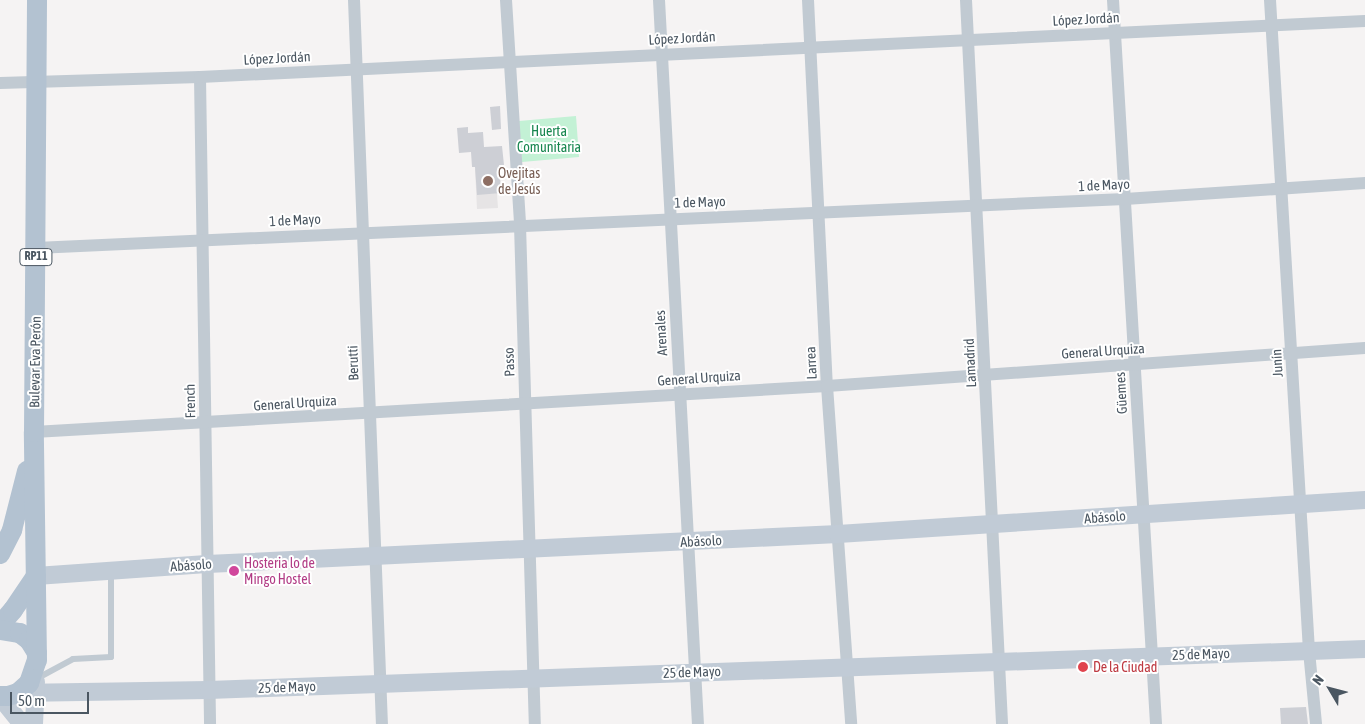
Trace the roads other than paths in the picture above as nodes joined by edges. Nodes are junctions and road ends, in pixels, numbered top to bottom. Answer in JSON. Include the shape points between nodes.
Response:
{"nodes":[{"id":1,"x":37,"y":0,"type":"edge"},
{"id":2,"x":354,"y":0,"type":"edge"},
{"id":3,"x":506,"y":0,"type":"edge"},
{"id":4,"x":659,"y":0,"type":"edge"},
{"id":5,"x":808,"y":0,"type":"edge"},
{"id":6,"x":966,"y":0,"type":"edge"},
{"id":7,"x":1113,"y":0,"type":"edge"},
{"id":8,"x":1270,"y":0,"type":"edge"},
{"id":9,"x":1365,"y":21,"type":"edge"},
{"id":10,"x":1271,"y":25,"type":"junction"},
{"id":11,"x":1115,"y":32,"type":"junction"},
{"id":12,"x":968,"y":39,"type":"junction"},
{"id":13,"x":812,"y":47,"type":"junction"},
{"id":14,"x":662,"y":54,"type":"junction"},
{"id":15,"x":508,"y":62,"type":"junction"},
{"id":16,"x":357,"y":70,"type":"junction"},
{"id":17,"x":200,"y":77,"type":"junction"},
{"id":18,"x":36,"y":81,"type":"junction"},
{"id":19,"x":0,"y":83,"type":"edge"},
{"id":20,"x":1365,"y":183,"type":"edge"},
{"id":21,"x":1281,"y":188,"type":"junction"},
{"id":22,"x":1125,"y":199,"type":"junction"},
{"id":23,"x":977,"y":205,"type":"junction"},
{"id":24,"x":819,"y":212,"type":"junction"},
{"id":25,"x":670,"y":218,"type":"junction"},
{"id":26,"x":520,"y":225,"type":"junction"},
{"id":27,"x":363,"y":231,"type":"junction"},
{"id":28,"x":202,"y":239,"type":"junction"},
{"id":29,"x":36,"y":248,"type":"junction"},
{"id":30,"x":1365,"y":348,"type":"edge"},
{"id":31,"x":1291,"y":354,"type":"junction"},
{"id":32,"x":1135,"y":364,"type":"junction"},
{"id":33,"x":986,"y":374,"type":"junction"},
{"id":34,"x":827,"y":386,"type":"junction"},
{"id":35,"x":680,"y":394,"type":"junction"},
{"id":36,"x":525,"y":404,"type":"junction"},
{"id":37,"x":370,"y":414,"type":"junction"},
{"id":38,"x":205,"y":424,"type":"junction"},
{"id":39,"x":34,"y":432,"type":"junction"},
{"id":40,"x":1365,"y":500,"type":"edge"},
{"id":41,"x":1300,"y":504,"type":"junction"},
{"id":42,"x":1144,"y":514,"type":"junction"},
{"id":43,"x":993,"y":524,"type":"junction"},
{"id":44,"x":838,"y":534,"type":"junction"},
{"id":45,"x":688,"y":541,"type":"junction"},
{"id":46,"x":530,"y":548,"type":"junction"},
{"id":47,"x":0,"y":554,"type":"edge"},
{"id":48,"x":376,"y":556,"type":"junction"},
{"id":49,"x":207,"y":564,"type":"junction"},
{"id":50,"x":111,"y":571,"type":"junction"},
{"id":51,"x":36,"y":576,"type":"junction"},
{"id":52,"x":0,"y":625,"type":"edge"},
{"id":53,"x":0,"y":630,"type":"edge"},
{"id":54,"x":1365,"y":649,"type":"edge"},
{"id":55,"x":1309,"y":651,"type":"junction"},
{"id":56,"x":1152,"y":656,"type":"junction"},
{"id":57,"x":999,"y":661,"type":"junction"},
{"id":58,"x":847,"y":667,"type":"junction"},
{"id":59,"x":695,"y":672,"type":"junction"},
{"id":60,"x":534,"y":677,"type":"junction"},
{"id":61,"x":24,"y":683,"type":"edge"},
{"id":62,"x":380,"y":683,"type":"junction"},
{"id":63,"x":209,"y":690,"type":"junction"},
{"id":64,"x":22,"y":724,"type":"edge"},
{"id":65,"x":34,"y":724,"type":"edge"},
{"id":66,"x":210,"y":724,"type":"edge"},
{"id":67,"x":382,"y":724,"type":"edge"},
{"id":68,"x":535,"y":724,"type":"edge"},
{"id":69,"x":698,"y":724,"type":"edge"},
{"id":70,"x":851,"y":724,"type":"edge"},
{"id":71,"x":1002,"y":724,"type":"edge"},
{"id":72,"x":1156,"y":724,"type":"edge"},
{"id":73,"x":1316,"y":724,"type":"edge"}],
"edges":[{"from":1,"to":18,"type":"main road","name":"Bulevar Eva Perón","number":"RP11"},
{"from":2,"to":16,"type":"street","name":"Berutti"},
{"from":3,"to":15,"type":"street","name":"Passo"},
{"from":4,"to":14,"type":"street","name":"Arenales"},
{"from":5,"to":13,"type":"street","name":"Larrea"},
{"from":6,"to":12,"type":"street","name":"Lamadrid"},
{"from":7,"to":11,"type":"street","name":"Güemes"},
{"from":8,"to":10,"type":"street","name":"Junín"},
{"from":9,"to":10,"type":"street","name":"López Jordán"},
{"from":10,"to":11,"type":"street","name":"López Jordán"},
{"from":10,"to":21,"type":"street","name":"Junín"},
{"from":11,"to":12,"type":"street","name":"López Jordán"},
{"from":11,"to":22,"type":"street","name":"Güemes"},
{"from":12,"to":13,"type":"street","name":"López Jordán"},
{"from":12,"to":23,"type":"street","name":"Lamadrid"},
{"from":13,"to":14,"type":"street","name":"López Jordán"},
{"from":13,"to":24,"type":"street","name":"Larrea"},
{"from":14,"to":15,"type":"street","name":"López Jordán"},
{"from":14,"to":25,"type":"street","name":"Arenales"},
{"from":15,"to":16,"type":"street","name":"López Jordán"},
{"from":15,"to":26,"type":"street","name":"Passo"},
{"from":16,"to":17,"type":"street","name":"López Jordán"},
{"from":16,"to":27,"type":"street","name":"Berutti"},
{"from":17,"to":18,"type":"street","name":"López Jordán"},
{"from":17,"to":28,"type":"street","name":"French"},
{"from":18,"to":19,"type":"street","name":"López Jordán"},
{"from":18,"to":29,"type":"main road","name":"Bulevar Eva Perón","number":"RP11"},
{"from":20,"to":21,"type":"street","name":"1 de Mayo"},
{"from":21,"to":22,"type":"street","name":"1 de Mayo"},
{"from":21,"to":31,"type":"street","name":"Junín"},
{"from":22,"to":23,"type":"street","name":"1 de Mayo"},
{"from":22,"to":32,"type":"street","name":"Güemes"},
{"from":23,"to":24,"type":"street","name":"1 de Mayo"},
{"from":23,"to":33,"type":"street","name":"Lamadrid"},
{"from":24,"to":25,"type":"street","name":"1 de Mayo"},
{"from":24,"to":34,"type":"street","name":"Larrea"},
{"from":25,"to":26,"type":"street","name":"1 de Mayo"},
{"from":25,"to":35,"type":"street","name":"Arenales"},
{"from":26,"to":27,"type":"street","name":"1 de Mayo"},
{"from":26,"to":36,"type":"street","name":"Passo"},
{"from":27,"to":28,"type":"street","name":"1 de Mayo"},
{"from":27,"to":37,"type":"street","name":"Berutti"},
{"from":28,"to":29,"type":"street","name":"1 de Mayo"},
{"from":28,"to":38,"type":"street","name":"French"},
{"from":29,"to":39,"type":"main road","name":"Bulevar Eva Perón","number":"RP11"},
{"from":30,"to":31,"type":"street","name":"General Urquiza"},
{"from":31,"to":32,"type":"street","name":"General Urquiza"},
{"from":31,"to":41,"type":"street","name":"Junín"},
{"from":32,"to":33,"type":"street","name":"General Urquiza"},
{"from":32,"to":42,"type":"street","name":"Güemes"},
{"from":33,"to":34,"type":"street","name":"General Urquiza"},
{"from":33,"to":43,"type":"street","name":"Lamadrid"},
{"from":34,"to":35,"type":"street","name":"General Urquiza"},
{"from":34,"to":44,"type":"street","name":"Larrea"},
{"from":35,"to":36,"type":"street","name":"General Urquiza"},
{"from":35,"to":45,"type":"street","name":"Arenales"},
{"from":36,"to":37,"type":"street","name":"General Urquiza"},
{"from":36,"to":46,"type":"street","name":"Passo"},
{"from":37,"to":38,"type":"street","name":"General Urquiza"},
{"from":37,"to":48,"type":"street","name":"Berutti"},
{"from":38,"to":39,"type":"street","name":"General Urquiza"},
{"from":38,"to":49,"type":"street","name":"French"},
{"from":39,"to":47,"type":"main road","number":"RP11","via":[[12,530]]},
{"from":39,"to":51,"type":"main road","name":"Bulevar Eva Perón","number":"RP11"},
{"from":40,"to":41,"type":"street","name":"Abásolo"},
{"from":41,"to":42,"type":"street","name":"Abásolo"},
{"from":41,"to":55,"type":"street","name":"Junín"},
{"from":42,"to":43,"type":"street","name":"Abásolo"},
{"from":42,"to":56,"type":"street","name":"Güemes"},
{"from":43,"to":44,"type":"street","name":"Abásolo"},
{"from":43,"to":57,"type":"street","name":"Lamadrid"},
{"from":44,"to":45,"type":"street","name":"Abásolo"},
{"from":44,"to":58,"type":"street","name":"Larrea"},
{"from":45,"to":46,"type":"street","name":"Abásolo"},
{"from":45,"to":59,"type":"street","name":"Arenales"},
{"from":46,"to":48,"type":"street","name":"Abásolo"},
{"from":46,"to":60,"type":"street","name":"Passo"},
{"from":48,"to":49,"type":"street","name":"Abásolo"},
{"from":48,"to":62,"type":"street","name":"Berutti"},
{"from":49,"to":50,"type":"street","name":"Abásolo"},
{"from":49,"to":63,"type":"street","name":"French"},
{"from":50,"to":51,"type":"street","name":"Abásolo"},
{"from":50,"to":61,"type":"lane","via":[[111,657],[72,659]]},
{"from":51,"to":52,"type":"main road"},
{"from":51,"to":61,"type":"main road","name":"Bulevar Eva Perón","number":"RP11"},
{"from":53,"to":61,"type":"main road","via":[[20,633],[29,640]]},
{"from":54,"to":55,"type":"street","name":"25 de Mayo"},
{"from":55,"to":56,"type":"street","name":"25 de Mayo"},
{"from":55,"to":73,"type":"street","name":"Junín"},
{"from":56,"to":57,"type":"street","name":"25 de Mayo"},
{"from":56,"to":72,"type":"street","name":"Güemes"},
{"from":57,"to":58,"type":"street","name":"25 de Mayo"},
{"from":57,"to":71,"type":"street","name":"Lamadrid"},
{"from":58,"to":59,"type":"street","name":"25 de Mayo"},
{"from":58,"to":70,"type":"street","name":"Larrea"},
{"from":59,"to":60,"type":"street","name":"25 de Mayo"},
{"from":59,"to":69,"type":"street","name":"Arenales"},
{"from":60,"to":62,"type":"street","name":"25 de Mayo"},
{"from":60,"to":68,"type":"street","name":"Passo"},
{"from":61,"to":63,"type":"street","name":"25 de Mayo"},
{"from":61,"to":64,"type":"street"},
{"from":61,"to":65,"type":"street","name":"Bulevar Eva Perón"},
{"from":62,"to":63,"type":"street","name":"25 de Mayo"},
{"from":62,"to":67,"type":"street","name":"Berutti"},
{"from":63,"to":66,"type":"street","name":"French"}]}
